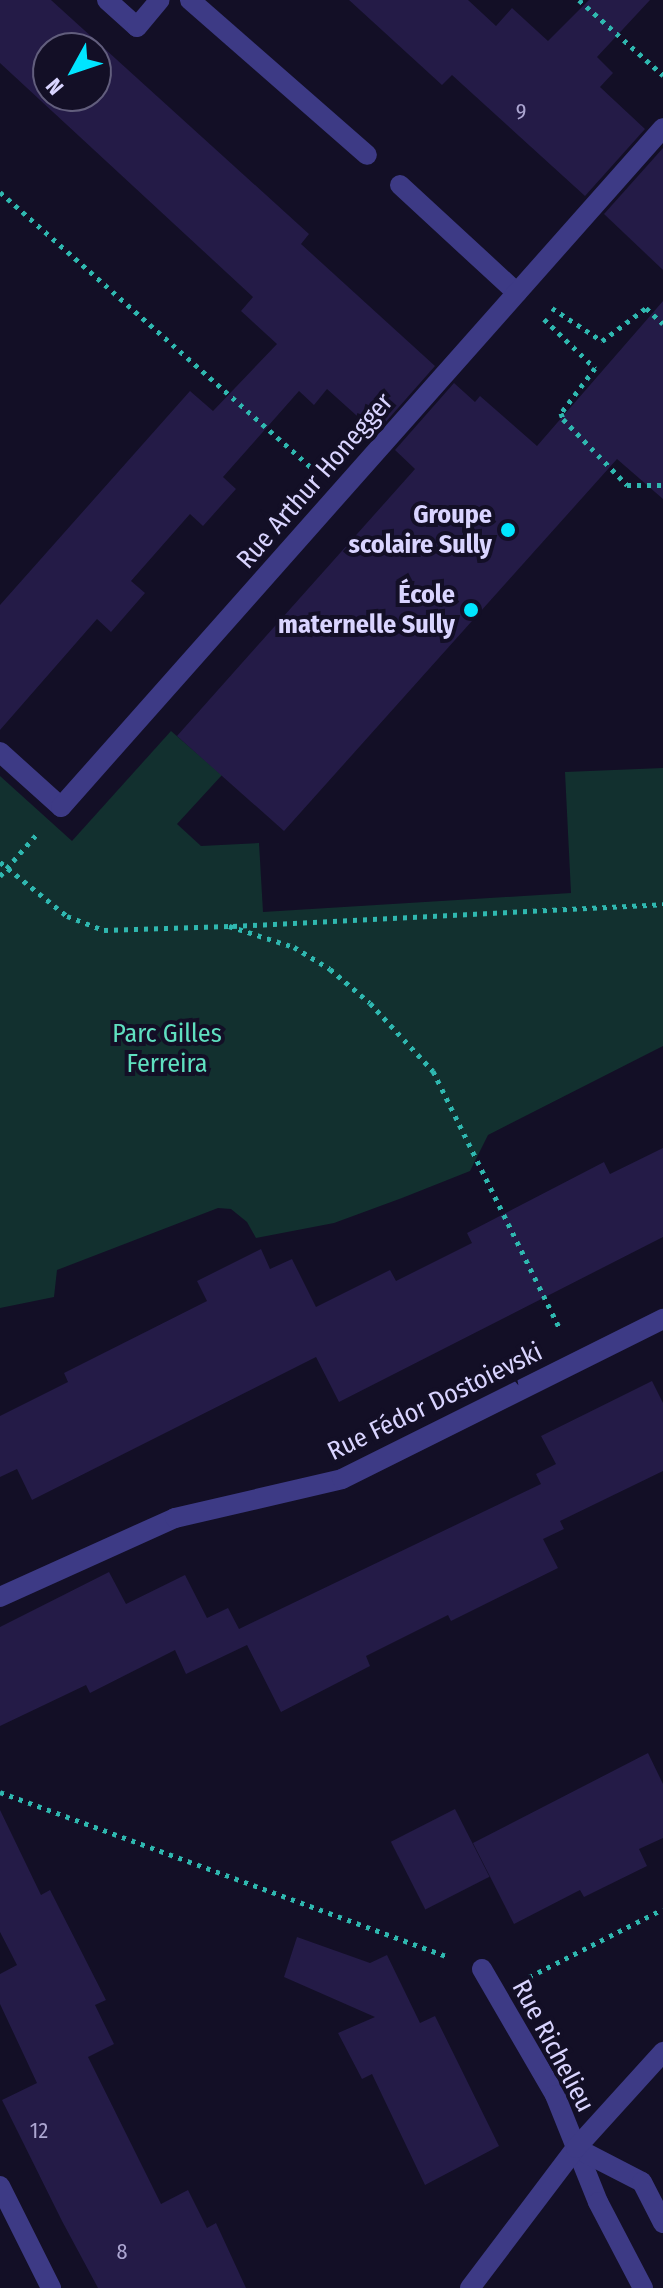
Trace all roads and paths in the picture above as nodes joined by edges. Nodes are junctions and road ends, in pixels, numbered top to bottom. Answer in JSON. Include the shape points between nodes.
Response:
{"nodes":[{"id":1,"x":107,"y":0,"type":"edge"},
{"id":2,"x":160,"y":0,"type":"edge"},
{"id":3,"x":190,"y":0,"type":"edge"},
{"id":4,"x":579,"y":0,"type":"edge"},
{"id":5,"x":663,"y":75,"type":"edge"},
{"id":6,"x":663,"y":128,"type":"edge"},
{"id":7,"x":367,"y":155,"type":"dead end"},
{"id":8,"x":400,"y":185,"type":"dead end"},
{"id":9,"x":0,"y":192,"type":"edge"},
{"id":10,"x":517,"y":293,"type":"junction"},
{"id":11,"x":663,"y":324,"type":"edge"},
{"id":12,"x":663,"y":485,"type":"edge"},
{"id":13,"x":340,"y":492,"type":"junction"},
{"id":14,"x":0,"y":752,"type":"edge"},
{"id":15,"x":61,"y":807,"type":"junction"},
{"id":16,"x":0,"y":862,"type":"edge"},
{"id":17,"x":9,"y":866,"type":"junction"},
{"id":18,"x":0,"y":876,"type":"edge"},
{"id":19,"x":663,"y":904,"type":"edge"},
{"id":20,"x":229,"y":926,"type":"junction"},
{"id":21,"x":663,"y":1319,"type":"edge"},
{"id":22,"x":577,"y":1362,"type":"junction"},
{"id":23,"x":0,"y":1597,"type":"edge"},
{"id":24,"x":0,"y":1792,"type":"edge"},
{"id":25,"x":663,"y":1909,"type":"edge"},
{"id":26,"x":482,"y":1969,"type":"joint"},
{"id":27,"x":496,"y":1994,"type":"junction"},
{"id":28,"x":663,"y":2052,"type":"edge"},
{"id":29,"x":576,"y":2148,"type":"junction"},
{"id":30,"x":0,"y":2186,"type":"edge"},
{"id":31,"x":663,"y":2223,"type":"edge"},
{"id":32,"x":51,"y":2288,"type":"edge"},
{"id":33,"x":470,"y":2288,"type":"edge"},
{"id":34,"x":643,"y":2288,"type":"edge"}],
"edges":[{"from":1,"to":2,"type":"street","via":[[137,27]]},
{"from":3,"to":7,"type":"street"},
{"from":4,"to":5,"type":"path"},
{"from":6,"to":10,"type":"street","name":"Rue Arthur Honegger"},
{"from":8,"to":10,"type":"street"},
{"from":9,"to":13,"type":"path"},
{"from":10,"to":11,"type":"path","via":[[552,308],[602,341],[646,308]]},
{"from":10,"to":12,"type":"path","via":[[595,368],[561,413],[563,419],[627,485]]},
{"from":10,"to":13,"type":"street","name":"Rue Arthur Honegger"},
{"from":13,"to":15,"type":"street","name":"Rue Arthur Honegger"},
{"from":14,"to":15,"type":"street"},
{"from":15,"to":17,"type":"path"},
{"from":16,"to":17,"type":"path"},
{"from":17,"to":18,"type":"path"},
{"from":17,"to":20,"type":"path","via":[[67,916],[104,930]]},
{"from":19,"to":20,"type":"path"},
{"from":20,"to":22,"type":"path","via":[[294,947],[330,969],[433,1071]]},
{"from":21,"to":22,"type":"street","name":"Rue Fédor Dostoievski"},
{"from":22,"to":23,"type":"street","name":"Rue Fédor Dostoievski","via":[[342,1479],[175,1518]]},
{"from":24,"to":26,"type":"path"},
{"from":25,"to":27,"type":"path"},
{"from":26,"to":27,"type":"street","name":"Rue Richelieu"},
{"from":27,"to":29,"type":"street","name":"Rue Richelieu","via":[[555,2095]]},
{"from":28,"to":29,"type":"street","name":"Rue Richelieu"},
{"from":29,"to":31,"type":"street","via":[[642,2182]]},
{"from":29,"to":33,"type":"street","name":"Rue Richelieu"},
{"from":29,"to":34,"type":"street"},
{"from":30,"to":32,"type":"street"}]}
